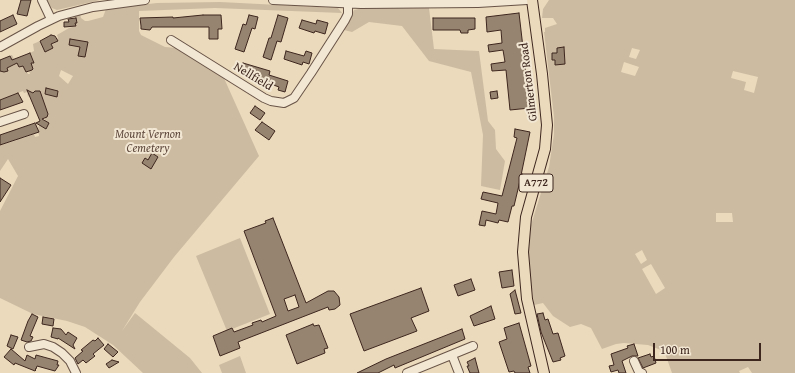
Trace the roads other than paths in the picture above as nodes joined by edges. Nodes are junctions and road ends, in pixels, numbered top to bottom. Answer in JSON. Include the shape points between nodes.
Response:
{"nodes":[{"id":1,"x":42,"y":0,"type":"edge"},
{"id":2,"x":145,"y":0,"type":"edge"},
{"id":3,"x":273,"y":0,"type":"edge"},
{"id":4,"x":527,"y":0,"type":"edge"},
{"id":5,"x":532,"y":0,"type":"edge"},
{"id":6,"x":348,"y":4,"type":"junction"},
{"id":7,"x":51,"y":19,"type":"junction"},
{"id":8,"x":171,"y":40,"type":"dead end"},
{"id":9,"x":0,"y":47,"type":"edge"},
{"id":10,"x":24,"y":114,"type":"dead end"},
{"id":11,"x":0,"y":122,"type":"edge"},
{"id":12,"x":473,"y":346,"type":"dead end"},
{"id":13,"x":29,"y":348,"type":"dead end"},
{"id":14,"x":452,"y":355,"type":"junction"},
{"id":15,"x":634,"y":361,"type":"dead end"},
{"id":16,"x":76,"y":373,"type":"edge"},
{"id":17,"x":407,"y":373,"type":"edge"},
{"id":18,"x":459,"y":373,"type":"edge"},
{"id":19,"x":544,"y":373,"type":"edge"},
{"id":20,"x":642,"y":373,"type":"edge"}],
"edges":[{"from":1,"to":7,"type":"street"},
{"from":2,"to":7,"type":"street","via":[[80,10]]},
{"from":3,"to":6,"type":"street"},
{"from":4,"to":6,"type":"street"},
{"from":5,"to":19,"type":"main road","name":"Gilmerton Road","number":"A772","via":[[548,125],[545,148],[526,217],[523,252],[527,299]]},
{"from":6,"to":8,"type":"street","name":"Nellfield","via":[[345,20],[312,73],[294,98],[284,103],[264,98]]},
{"from":7,"to":9,"type":"street"},
{"from":10,"to":11,"type":"street"},
{"from":12,"to":14,"type":"street"},
{"from":13,"to":16,"type":"street","via":[[44,344],[53,347],[70,361]]},
{"from":14,"to":17,"type":"street"},
{"from":14,"to":18,"type":"street"},
{"from":15,"to":20,"type":"street"}]}
